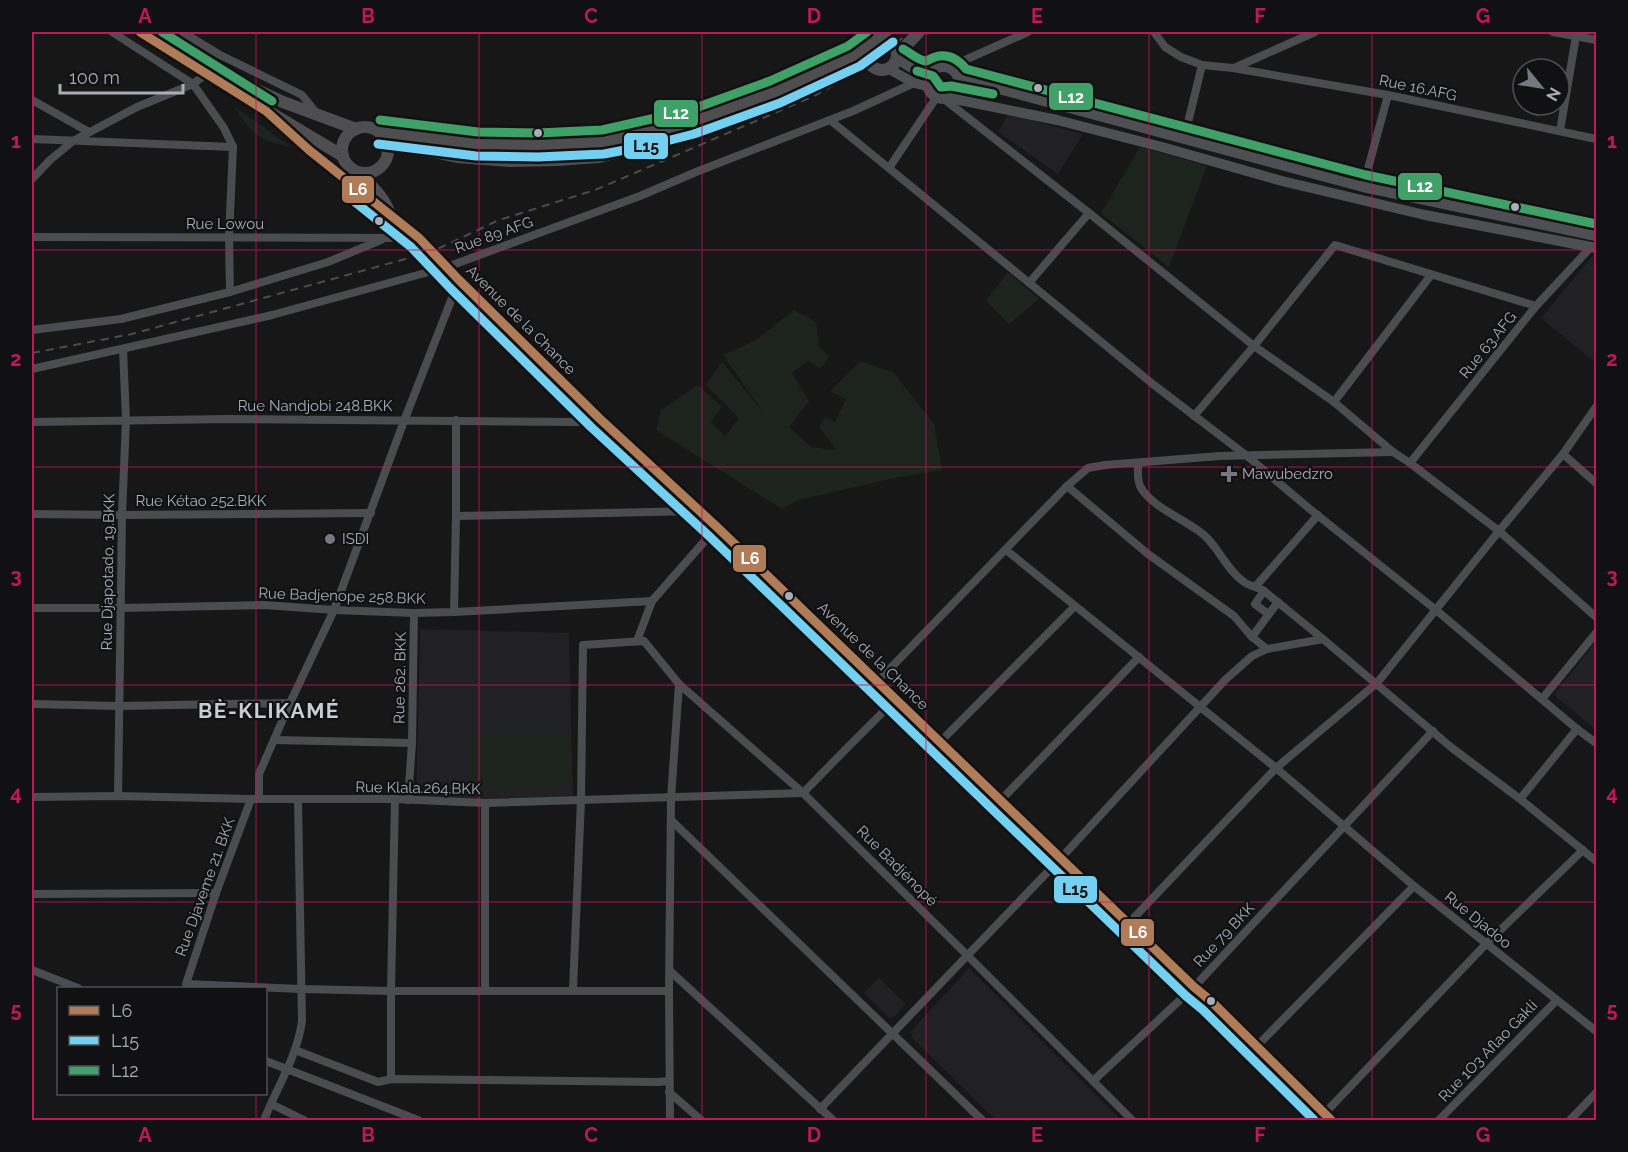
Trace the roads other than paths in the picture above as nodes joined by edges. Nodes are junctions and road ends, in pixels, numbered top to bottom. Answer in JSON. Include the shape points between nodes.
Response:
{"nodes":[{"id":1,"x":112,"y":32,"type":"edge"},
{"id":2,"x":140,"y":32,"type":"edge"},
{"id":3,"x":160,"y":32,"type":"edge"},
{"id":4,"x":182,"y":32,"type":"edge"},
{"id":5,"x":886,"y":32,"type":"edge"},
{"id":6,"x":919,"y":32,"type":"edge"},
{"id":7,"x":1028,"y":32,"type":"edge"},
{"id":8,"x":1154,"y":32,"type":"edge"},
{"id":9,"x":1315,"y":32,"type":"edge"},
{"id":10,"x":1553,"y":32,"type":"edge"},
{"id":11,"x":1578,"y":34,"type":"edge"},
{"id":12,"x":1596,"y":40,"type":"edge"},
{"id":13,"x":875,"y":41,"type":"junction"},
{"id":14,"x":220,"y":55,"type":"junction"},
{"id":15,"x":898,"y":56,"type":"junction"},
{"id":16,"x":207,"y":61,"type":"junction"},
{"id":17,"x":961,"y":61,"type":"junction"},
{"id":18,"x":868,"y":62,"type":"junction"},
{"id":19,"x":1202,"y":65,"type":"junction"},
{"id":20,"x":947,"y":68,"type":"junction"},
{"id":21,"x":1233,"y":68,"type":"junction"},
{"id":22,"x":889,"y":69,"type":"junction"},
{"id":23,"x":206,"y":74,"type":"junction"},
{"id":24,"x":929,"y":74,"type":"junction"},
{"id":25,"x":957,"y":77,"type":"junction"},
{"id":26,"x":914,"y":82,"type":"junction"},
{"id":27,"x":194,"y":84,"type":"junction"},
{"id":28,"x":927,"y":86,"type":"junction"},
{"id":29,"x":1388,"y":95,"type":"junction"},
{"id":30,"x":944,"y":99,"type":"junction"},
{"id":31,"x":32,"y":100,"type":"edge"},
{"id":32,"x":266,"y":111,"type":"junction"},
{"id":33,"x":318,"y":115,"type":"junction"},
{"id":34,"x":830,"y":120,"type":"junction"},
{"id":35,"x":356,"y":129,"type":"junction"},
{"id":36,"x":1560,"y":131,"type":"junction"},
{"id":37,"x":89,"y":132,"type":"junction"},
{"id":38,"x":379,"y":132,"type":"junction"},
{"id":39,"x":32,"y":139,"type":"edge"},
{"id":40,"x":1184,"y":139,"type":"junction"},
{"id":41,"x":1596,"y":139,"type":"edge"},
{"id":42,"x":73,"y":141,"type":"junction"},
{"id":43,"x":388,"y":145,"type":"junction"},
{"id":44,"x":233,"y":147,"type":"junction"},
{"id":45,"x":343,"y":156,"type":"junction"},
{"id":46,"x":889,"y":168,"type":"junction"},
{"id":47,"x":355,"y":170,"type":"junction"},
{"id":48,"x":32,"y":179,"type":"edge"},
{"id":49,"x":1363,"y":188,"type":"junction"},
{"id":50,"x":362,"y":194,"type":"junction"},
{"id":51,"x":1089,"y":213,"type":"junction"},
{"id":52,"x":391,"y":216,"type":"junction"},
{"id":53,"x":1596,"y":221,"type":"edge"},
{"id":54,"x":32,"y":237,"type":"edge"},
{"id":55,"x":229,"y":237,"type":"junction"},
{"id":56,"x":386,"y":238,"type":"junction"},
{"id":57,"x":419,"y":238,"type":"junction"},
{"id":58,"x":1594,"y":242,"type":"edge"},
{"id":59,"x":447,"y":267,"type":"junction"},
{"id":60,"x":1431,"y":275,"type":"junction"},
{"id":61,"x":459,"y":280,"type":"junction"},
{"id":62,"x":1029,"y":283,"type":"junction"},
{"id":63,"x":230,"y":292,"type":"junction"},
{"id":64,"x":1536,"y":306,"type":"junction"},
{"id":65,"x":32,"y":330,"type":"edge"},
{"id":66,"x":1254,"y":346,"type":"junction"},
{"id":67,"x":123,"y":349,"type":"junction"},
{"id":68,"x":32,"y":369,"type":"edge"},
{"id":69,"x":1334,"y":402,"type":"junction"},
{"id":70,"x":1596,"y":407,"type":"edge"},
{"id":71,"x":1194,"y":416,"type":"junction"},
{"id":72,"x":599,"y":418,"type":"junction"},
{"id":73,"x":126,"y":420,"type":"junction"},
{"id":74,"x":456,"y":420,"type":"junction"},
{"id":75,"x":404,"y":421,"type":"junction"},
{"id":76,"x":32,"y":422,"type":"edge"},
{"id":77,"x":1393,"y":452,"type":"junction"},
{"id":78,"x":1563,"y":454,"type":"junction"},
{"id":79,"x":1247,"y":456,"type":"junction"},
{"id":80,"x":1137,"y":463,"type":"junction"},
{"id":81,"x":1410,"y":463,"type":"junction"},
{"id":82,"x":1596,"y":483,"type":"edge"},
{"id":83,"x":1067,"y":486,"type":"junction"},
{"id":84,"x":700,"y":512,"type":"junction"},
{"id":85,"x":370,"y":513,"type":"junction"},
{"id":86,"x":32,"y":514,"type":"edge"},
{"id":87,"x":122,"y":515,"type":"junction"},
{"id":88,"x":1318,"y":515,"type":"junction"},
{"id":89,"x":456,"y":516,"type":"junction"},
{"id":90,"x":717,"y":527,"type":"junction"},
{"id":91,"x":1499,"y":531,"type":"junction"},
{"id":92,"x":1006,"y":550,"type":"junction"},
{"id":93,"x":1256,"y":586,"type":"junction"},
{"id":94,"x":1264,"y":591,"type":"junction"},
{"id":95,"x":652,"y":601,"type":"junction"},
{"id":96,"x":1278,"y":602,"type":"junction"},
{"id":97,"x":1075,"y":606,"type":"junction"},
{"id":98,"x":32,"y":608,"type":"edge"},
{"id":99,"x":121,"y":608,"type":"junction"},
{"id":100,"x":334,"y":610,"type":"junction"},
{"id":101,"x":1436,"y":610,"type":"junction"},
{"id":102,"x":454,"y":612,"type":"junction"},
{"id":103,"x":414,"y":613,"type":"junction"},
{"id":104,"x":1268,"y":614,"type":"junction"},
{"id":105,"x":1596,"y":617,"type":"edge"},
{"id":106,"x":1596,"y":633,"type":"edge"},
{"id":107,"x":1252,"y":637,"type":"junction"},
{"id":108,"x":1323,"y":639,"type":"junction"},
{"id":109,"x":637,"y":641,"type":"junction"},
{"id":110,"x":1267,"y":649,"type":"junction"},
{"id":111,"x":1138,"y":657,"type":"junction"},
{"id":112,"x":878,"y":681,"type":"junction"},
{"id":113,"x":1377,"y":683,"type":"junction"},
{"id":114,"x":679,"y":684,"type":"junction"},
{"id":115,"x":896,"y":699,"type":"junction"},
{"id":116,"x":1542,"y":699,"type":"junction"},
{"id":117,"x":290,"y":703,"type":"junction"},
{"id":118,"x":32,"y":704,"type":"edge"},
{"id":119,"x":119,"y":706,"type":"junction"},
{"id":120,"x":1200,"y":707,"type":"junction"},
{"id":121,"x":1577,"y":729,"type":"junction"},
{"id":122,"x":1433,"y":731,"type":"junction"},
{"id":123,"x":275,"y":741,"type":"junction"},
{"id":124,"x":941,"y":741,"type":"junction"},
{"id":125,"x":412,"y":743,"type":"junction"},
{"id":126,"x":1596,"y":743,"type":"edge"},
{"id":127,"x":1275,"y":768,"type":"junction"},
{"id":128,"x":803,"y":794,"type":"junction"},
{"id":129,"x":118,"y":796,"type":"junction"},
{"id":130,"x":32,"y":797,"type":"edge"},
{"id":131,"x":671,"y":798,"type":"junction"},
{"id":132,"x":255,"y":799,"type":"junction"},
{"id":133,"x":1520,"y":799,"type":"junction"},
{"id":134,"x":298,"y":800,"type":"junction"},
{"id":135,"x":395,"y":800,"type":"junction"},
{"id":136,"x":408,"y":800,"type":"junction"},
{"id":137,"x":581,"y":800,"type":"junction"},
{"id":138,"x":1001,"y":800,"type":"junction"},
{"id":139,"x":485,"y":803,"type":"junction"},
{"id":140,"x":672,"y":821,"type":"junction"},
{"id":141,"x":1344,"y":827,"type":"junction"},
{"id":142,"x":1583,"y":850,"type":"junction"},
{"id":143,"x":1061,"y":858,"type":"junction"},
{"id":144,"x":1596,"y":861,"type":"edge"},
{"id":145,"x":1414,"y":886,"type":"junction"},
{"id":146,"x":216,"y":893,"type":"junction"},
{"id":147,"x":32,"y":894,"type":"edge"},
{"id":148,"x":1129,"y":923,"type":"junction"},
{"id":149,"x":1486,"y":944,"type":"junction"},
{"id":150,"x":967,"y":955,"type":"junction"},
{"id":151,"x":32,"y":970,"type":"edge"},
{"id":152,"x":670,"y":970,"type":"junction"},
{"id":153,"x":75,"y":987,"type":"edge"},
{"id":154,"x":255,"y":987,"type":"edge"},
{"id":155,"x":1194,"y":987,"type":"junction"},
{"id":156,"x":267,"y":988,"type":"edge"},
{"id":157,"x":301,"y":989,"type":"junction"},
{"id":158,"x":485,"y":990,"type":"junction"},
{"id":159,"x":573,"y":990,"type":"junction"},
{"id":160,"x":391,"y":991,"type":"junction"},
{"id":161,"x":669,"y":991,"type":"junction"},
{"id":162,"x":1557,"y":1000,"type":"junction"},
{"id":163,"x":1596,"y":1031,"type":"edge"},
{"id":164,"x":893,"y":1033,"type":"junction"},
{"id":165,"x":1257,"y":1046,"type":"junction"},
{"id":166,"x":295,"y":1050,"type":"junction"},
{"id":167,"x":267,"y":1061,"type":"edge"},
{"id":168,"x":288,"y":1070,"type":"junction"},
{"id":169,"x":391,"y":1078,"type":"junction"},
{"id":170,"x":669,"y":1081,"type":"junction"},
{"id":171,"x":1093,"y":1081,"type":"junction"},
{"id":172,"x":669,"y":1092,"type":"junction"},
{"id":173,"x":1596,"y":1093,"type":"edge"},
{"id":174,"x":271,"y":1104,"type":"junction"},
{"id":175,"x":820,"y":1109,"type":"junction"},
{"id":176,"x":1327,"y":1117,"type":"edge"},
{"id":177,"x":264,"y":1120,"type":"edge"},
{"id":178,"x":304,"y":1120,"type":"edge"},
{"id":179,"x":417,"y":1120,"type":"edge"},
{"id":180,"x":670,"y":1120,"type":"edge"},
{"id":181,"x":701,"y":1120,"type":"edge"},
{"id":182,"x":833,"y":1120,"type":"edge"},
{"id":183,"x":982,"y":1120,"type":"edge"},
{"id":184,"x":1132,"y":1120,"type":"edge"},
{"id":185,"x":1309,"y":1120,"type":"edge"},
{"id":186,"x":1438,"y":1120,"type":"edge"},
{"id":187,"x":1570,"y":1120,"type":"edge"}],
"edges":[{"from":1,"to":27,"type":"street"},
{"from":2,"to":23,"type":"highway"},
{"from":3,"to":16,"type":"highway"},
{"from":4,"to":14,"type":"street"},
{"from":5,"to":13,"type":"highway"},
{"from":6,"to":15,"type":"highway"},
{"from":7,"to":17,"type":"street"},
{"from":8,"to":19,"type":"street","name":"Rue 16.AFG","via":[[1165,47]]},
{"from":9,"to":21,"type":"street"},
{"from":10,"to":11,"type":"street"},
{"from":11,"to":12,"type":"street"},
{"from":11,"to":36,"type":"street"},
{"from":13,"to":15,"type":"highway","via":[[888,40],[895,45]]},
{"from":13,"to":18,"type":"highway","via":[[867,50]]},
{"from":13,"to":38,"type":"highway","via":[[854,56],[775,92],[690,123],[615,140],[477,144]]},
{"from":14,"to":16,"type":"street"},
{"from":14,"to":33,"type":"street","via":[[302,95]]},
{"from":15,"to":22,"type":"highway"},
{"from":15,"to":24,"type":"main road","via":[[915,70]]},
{"from":16,"to":33,"type":"highway","via":[[236,80]]},
{"from":17,"to":20,"type":"street"},
{"from":17,"to":25,"type":"street"},
{"from":18,"to":22,"type":"highway","via":[[879,70]]},
{"from":18,"to":43,"type":"highway","via":[[783,101],[722,123],[599,157],[510,161]]},
{"from":19,"to":21,"type":"street","name":"Rue 16.AFG"},
{"from":19,"to":40,"type":"street"},
{"from":20,"to":24,"type":"main road"},
{"from":20,"to":25,"type":"main road"},
{"from":21,"to":29,"type":"street","name":"Rue 16.AFG"},
{"from":22,"to":26,"type":"main road"},
{"from":23,"to":27,"type":"street"},
{"from":23,"to":32,"type":"highway"},
{"from":24,"to":28,"type":"main road"},
{"from":25,"to":30,"type":"main road","via":[[957,91]]},
{"from":25,"to":40,"type":"main road"},
{"from":26,"to":28,"type":"main road"},
{"from":26,"to":34,"type":"street","name":"Rue 89 AFG"},
{"from":27,"to":37,"type":"street","via":[[136,107]]},
{"from":27,"to":44,"type":"street"},
{"from":28,"to":30,"type":"main road","via":[[929,93]]},
{"from":29,"to":36,"type":"street","name":"Rue 16.AFG"},
{"from":29,"to":49,"type":"street"},
{"from":30,"to":46,"type":"street"},
{"from":30,"to":51,"type":"street"},
{"from":30,"to":58,"type":"main road","via":[[1057,120],[1425,215]]},
{"from":31,"to":37,"type":"street"},
{"from":32,"to":45,"type":"highway"},
{"from":32,"to":50,"type":"highway"},
{"from":33,"to":35,"type":"highway"},
{"from":34,"to":46,"type":"street"},
{"from":34,"to":59,"type":"street","name":"Rue 89 AFG","via":[[630,200]]},
{"from":35,"to":38,"type":"highway","via":[[372,128]]},
{"from":35,"to":45,"type":"highway","via":[[345,140]]},
{"from":36,"to":41,"type":"street","name":"Rue 16.AFG"},
{"from":37,"to":42,"type":"street"},
{"from":38,"to":43,"type":"highway"},
{"from":39,"to":42,"type":"street"},
{"from":40,"to":49,"type":"main road"},
{"from":42,"to":44,"type":"street"},
{"from":42,"to":48,"type":"street"},
{"from":43,"to":47,"type":"highway","via":[[381,167],[375,171]]},
{"from":44,"to":55,"type":"street"},
{"from":45,"to":47,"type":"highway"},
{"from":46,"to":62,"type":"street"},
{"from":47,"to":50,"type":"main road","via":[[354,180]]},
{"from":47,"to":52,"type":"main road","name":"Avenue de la Chance","via":[[377,190]]},
{"from":49,"to":58,"type":"main road"},
{"from":50,"to":52,"type":"main road","name":"Avenue de la Chance"},
{"from":51,"to":62,"type":"street"},
{"from":51,"to":66,"type":"street"},
{"from":52,"to":57,"type":"main road","name":"Avenue de la Chance"},
{"from":53,"to":58,"type":"street"},
{"from":54,"to":55,"type":"street","name":"Rue Lowou"},
{"from":55,"to":56,"type":"street","name":"Rue Lowou"},
{"from":55,"to":63,"type":"street"},
{"from":56,"to":57,"type":"street","name":"Rue Lowou"},
{"from":56,"to":63,"type":"street","via":[[328,262]]},
{"from":57,"to":59,"type":"main road","name":"Avenue de la Chance"},
{"from":58,"to":64,"type":"street","name":"Rue 63.AFG"},
{"from":59,"to":61,"type":"main road","name":"Avenue de la Chance"},
{"from":59,"to":67,"type":"street","name":"Rue 89 AFG","via":[[272,315]]},
{"from":60,"to":64,"type":"street"},
{"from":60,"to":66,"type":"street","via":[[1335,245]]},
{"from":60,"to":69,"type":"street"},
{"from":61,"to":72,"type":"main road","name":"Avenue de la Chance"},
{"from":61,"to":75,"type":"street","name":"Rue Djaveme 21. BKK"},
{"from":62,"to":71,"type":"street"},
{"from":63,"to":65,"type":"street","via":[[120,319]]},
{"from":64,"to":81,"type":"street","name":"Rue 63.AFG"},
{"from":66,"to":69,"type":"street"},
{"from":66,"to":71,"type":"street"},
{"from":67,"to":68,"type":"street","name":"Rue 89 AFG"},
{"from":67,"to":73,"type":"street","name":"Rue Djapotado. 19.BKK"},
{"from":69,"to":77,"type":"street"},
{"from":70,"to":78,"type":"street"},
{"from":71,"to":79,"type":"street"},
{"from":72,"to":74,"type":"street","name":"Rue Nandjobi 248.BKK","via":[[579,422]]},
{"from":72,"to":84,"type":"main road","name":"Avenue de la Chance"},
{"from":73,"to":75,"type":"street","name":"Rue Nandjobi 248.BKK"},
{"from":73,"to":76,"type":"street","name":"Rue Nandjobi 248.BKK"},
{"from":73,"to":87,"type":"street","name":"Rue Djapotado. 19.BKK"},
{"from":74,"to":75,"type":"street","name":"Rue Nandjobi 248.BKK"},
{"from":74,"to":89,"type":"street"},
{"from":75,"to":85,"type":"street","name":"Rue Djaveme 21. BKK"},
{"from":77,"to":79,"type":"street"},
{"from":77,"to":81,"type":"street"},
{"from":78,"to":82,"type":"street"},
{"from":78,"to":91,"type":"street"},
{"from":79,"to":80,"type":"street"},
{"from":79,"to":88,"type":"street"},
{"from":80,"to":83,"type":"street","via":[[1088,468]]},
{"from":80,"to":93,"type":"street","via":[[1140,485],[1147,495],[1204,535],[1230,569],[1246,584]]},
{"from":81,"to":91,"type":"street"},
{"from":83,"to":92,"type":"street"},
{"from":83,"to":107,"type":"street","via":[[1148,554],[1234,616]]},
{"from":84,"to":89,"type":"street"},
{"from":84,"to":90,"type":"main road","name":"Avenue de la Chance"},
{"from":85,"to":87,"type":"street","name":"Rue Kétao 252.BKK"},
{"from":85,"to":100,"type":"street","name":"Rue Djaveme 21. BKK"},
{"from":86,"to":87,"type":"street","name":"Rue Kétao 252.BKK"},
{"from":87,"to":99,"type":"street","name":"Rue Djapotado. 19.BKK"},
{"from":88,"to":93,"type":"street"},
{"from":88,"to":101,"type":"street"},
{"from":89,"to":102,"type":"street"},
{"from":90,"to":95,"type":"street"},
{"from":90,"to":112,"type":"main road","name":"Avenue de la Chance"},
{"from":91,"to":101,"type":"street"},
{"from":91,"to":105,"type":"street"},
{"from":92,"to":97,"type":"street","name":"Rue Djadoo"},
{"from":92,"to":112,"type":"street"},
{"from":93,"to":94,"type":"street"},
{"from":94,"to":96,"type":"street"},
{"from":94,"to":104,"type":"street","via":[[1254,604]]},
{"from":95,"to":102,"type":"street","name":"Rue Badjenope 258.BKK"},
{"from":95,"to":109,"type":"street"},
{"from":96,"to":104,"type":"street"},
{"from":96,"to":108,"type":"street"},
{"from":97,"to":111,"type":"street","name":"Rue Djadoo"},
{"from":97,"to":124,"type":"street"},
{"from":98,"to":99,"type":"street","name":"Rue Badjenope 258.BKK"},
{"from":99,"to":100,"type":"street","name":"Rue Badjenope 258.BKK","via":[[264,605]]},
{"from":99,"to":119,"type":"street","name":"Rue Djapotado. 19.BKK"},
{"from":100,"to":103,"type":"street","name":"Rue Badjenope 258.BKK"},
{"from":100,"to":117,"type":"street","name":"Rue Djaveme 21. BKK"},
{"from":101,"to":113,"type":"street"},
{"from":101,"to":116,"type":"street"},
{"from":102,"to":103,"type":"street","name":"Rue Badjenope 258.BKK"},
{"from":103,"to":125,"type":"street","name":"Rue 262. BKK"},
{"from":104,"to":107,"type":"street"},
{"from":106,"to":116,"type":"street"},
{"from":107,"to":110,"type":"street"},
{"from":108,"to":110,"type":"street"},
{"from":108,"to":113,"type":"street"},
{"from":109,"to":114,"type":"street","name":"Rue Badjénopé","via":[[644,641]]},
{"from":109,"to":137,"type":"street","via":[[583,645]]},
{"from":110,"to":120,"type":"street","via":[[1252,656]]},
{"from":111,"to":120,"type":"street","name":"Rue Djadoo"},
{"from":111,"to":138,"type":"street"},
{"from":112,"to":115,"type":"main road","name":"Avenue de la Chance"},
{"from":113,"to":122,"type":"street"},
{"from":113,"to":127,"type":"street"},
{"from":114,"to":128,"type":"street","name":"Rue Badjénopé"},
{"from":114,"to":131,"type":"street"},
{"from":115,"to":124,"type":"main road","name":"Avenue de la Chance"},
{"from":115,"to":128,"type":"street"},
{"from":116,"to":121,"type":"street"},
{"from":117,"to":119,"type":"street"},
{"from":117,"to":123,"type":"street","name":"Rue Djaveme 21. BKK"},
{"from":118,"to":119,"type":"street"},
{"from":119,"to":129,"type":"street","name":"Rue Djapotado. 19.BKK"},
{"from":120,"to":127,"type":"street","name":"Rue Djadoo"},
{"from":120,"to":143,"type":"street"},
{"from":121,"to":126,"type":"street"},
{"from":121,"to":133,"type":"street"},
{"from":122,"to":133,"type":"street"},
{"from":122,"to":141,"type":"street","name":"Rue 79 BKK"},
{"from":123,"to":125,"type":"street","name":"Rue 262. BKK"},
{"from":123,"to":132,"type":"street","name":"Rue Djaveme 21. BKK","via":[[259,774]]},
{"from":124,"to":138,"type":"main road","name":"Avenue de la Chance"},
{"from":125,"to":136,"type":"street","name":"Rue 262. BKK"},
{"from":127,"to":141,"type":"street","name":"Rue Djadoo"},
{"from":127,"to":148,"type":"street"},
{"from":128,"to":131,"type":"street","name":"Rue Klala.264.BKK"},
{"from":128,"to":150,"type":"street","name":"Rue Badjénopé"},
{"from":129,"to":130,"type":"street","name":"Rue Klala.264.BKK"},
{"from":129,"to":132,"type":"street","name":"Rue Klala.264.BKK"},
{"from":131,"to":137,"type":"street","name":"Rue Klala.264.BKK"},
{"from":131,"to":140,"type":"street"},
{"from":132,"to":134,"type":"street","name":"Rue Klala.264.BKK"},
{"from":132,"to":146,"type":"street","name":"Rue Djaveme 21. BKK"},
{"from":133,"to":142,"type":"street"},
{"from":134,"to":135,"type":"street","name":"Rue Klala.264.BKK"},
{"from":134,"to":157,"type":"street"},
{"from":135,"to":136,"type":"street","name":"Rue Klala.264.BKK"},
{"from":135,"to":160,"type":"street"},
{"from":136,"to":139,"type":"street","name":"Rue Klala.264.BKK"},
{"from":137,"to":139,"type":"street","name":"Rue Klala.264.BKK"},
{"from":137,"to":159,"type":"street"},
{"from":138,"to":143,"type":"main road","name":"Avenue de la Chance"},
{"from":139,"to":158,"type":"street"},
{"from":140,"to":152,"type":"street"},
{"from":140,"to":164,"type":"street"},
{"from":141,"to":145,"type":"street","name":"Rue Djadoo"},
{"from":141,"to":155,"type":"street","name":"Rue 79 BKK"},
{"from":142,"to":144,"type":"street"},
{"from":142,"to":149,"type":"street"},
{"from":143,"to":148,"type":"main road","name":"Avenue de la Chance"},
{"from":143,"to":150,"type":"street"},
{"from":145,"to":149,"type":"street","name":"Rue Djadoo"},
{"from":145,"to":165,"type":"street"},
{"from":146,"to":147,"type":"street"},
{"from":146,"to":154,"type":"street","name":"Rue Djaveme 21. BKK","via":[[186,984]]},
{"from":148,"to":155,"type":"main road","name":"Avenue de la Chance"},
{"from":149,"to":162,"type":"street","name":"Rue Djadoo"},
{"from":149,"to":176,"type":"street"},
{"from":150,"to":164,"type":"street"},
{"from":150,"to":171,"type":"street","name":"Rue Badjénopé"},
{"from":151,"to":153,"type":"street"},
{"from":152,"to":161,"type":"street"},
{"from":152,"to":175,"type":"street"},
{"from":155,"to":165,"type":"main road","name":"Avenue de la Chance"},
{"from":155,"to":171,"type":"street","name":"Rue 79 BKK"},
{"from":156,"to":157,"type":"street","name":"Rue Djaveme 21. BKK"},
{"from":157,"to":160,"type":"street"},
{"from":157,"to":166,"type":"street","via":[[302,1021]]},
{"from":158,"to":159,"type":"street"},
{"from":158,"to":160,"type":"street"},
{"from":159,"to":161,"type":"street"},
{"from":160,"to":169,"type":"street"},
{"from":161,"to":170,"type":"street"},
{"from":162,"to":163,"type":"street","name":"Rue Djadoo"},
{"from":162,"to":186,"type":"street","name":"Rue 1O3 Aflao Gakli"},
{"from":164,"to":175,"type":"street"},
{"from":164,"to":183,"type":"street"},
{"from":165,"to":176,"type":"main road","name":"Avenue de la Chance"},
{"from":166,"to":168,"type":"street"},
{"from":166,"to":169,"type":"street","via":[[378,1082]]},
{"from":167,"to":168,"type":"street"},
{"from":168,"to":174,"type":"street"},
{"from":168,"to":179,"type":"street"},
{"from":169,"to":170,"type":"street"},
{"from":170,"to":172,"type":"street"},
{"from":171,"to":184,"type":"street","name":"Rue Badjénopé"},
{"from":172,"to":180,"type":"street"},
{"from":172,"to":181,"type":"street"},
{"from":173,"to":187,"type":"street"},
{"from":174,"to":177,"type":"street"},
{"from":174,"to":178,"type":"street"},
{"from":175,"to":182,"type":"street"},
{"from":176,"to":185,"type":"street"}]}
